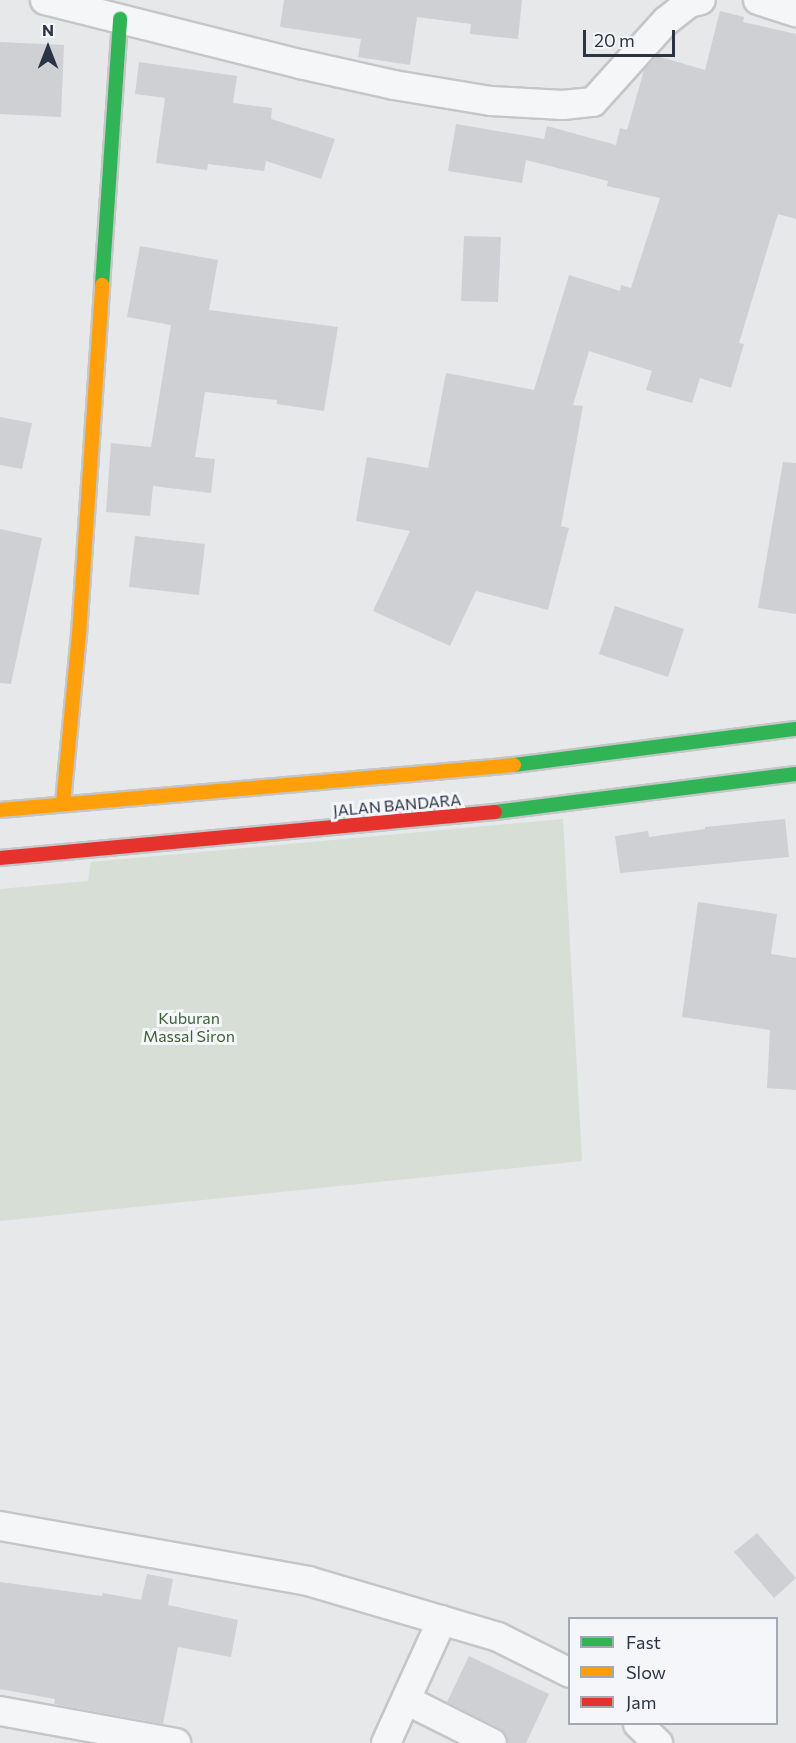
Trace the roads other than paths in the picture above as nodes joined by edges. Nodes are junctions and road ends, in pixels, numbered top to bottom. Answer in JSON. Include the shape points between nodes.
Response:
{"nodes":[{"id":1,"x":45,"y":0,"type":"edge"},
{"id":2,"x":701,"y":0,"type":"edge"},
{"id":3,"x":758,"y":0,"type":"edge"},
{"id":4,"x":796,"y":12,"type":"edge"},
{"id":5,"x":120,"y":19,"type":"junction"},
{"id":6,"x":796,"y":729,"type":"edge"},
{"id":7,"x":796,"y":774,"type":"edge"},
{"id":8,"x":63,"y":803,"type":"junction"},
{"id":9,"x":0,"y":810,"type":"edge"},
{"id":10,"x":0,"y":858,"type":"edge"},
{"id":11,"x":0,"y":1526,"type":"edge"},
{"id":12,"x":442,"y":1620,"type":"junction"},
{"id":13,"x":568,"y":1672,"type":"edge"},
{"id":14,"x":406,"y":1701,"type":"junction"},
{"id":15,"x":0,"y":1711,"type":"edge"},
{"id":16,"x":639,"y":1725,"type":"edge"},
{"id":17,"x":176,"y":1743,"type":"edge"},
{"id":18,"x":386,"y":1743,"type":"edge"},
{"id":19,"x":492,"y":1743,"type":"edge"},
{"id":20,"x":658,"y":1743,"type":"edge"}],
"edges":[{"from":1,"to":5,"type":"street"},
{"from":2,"to":5,"type":"street","via":[[689,3],[666,21],[593,102],[563,105],[491,101],[394,85]]},
{"from":3,"to":4,"type":"street"},
{"from":5,"to":8,"type":"main road","via":[[79,635]]},
{"from":6,"to":8,"type":"main road","name":"JALAN BANDARA","via":[[524,764]]},
{"from":7,"to":10,"type":"main road","name":"JALAN BANDARA","via":[[550,807]]},
{"from":8,"to":9,"type":"main road","name":"JALAN BANDARA"},
{"from":11,"to":12,"type":"street","via":[[308,1581]]},
{"from":12,"to":13,"type":"street","via":[[498,1637]]},
{"from":12,"to":14,"type":"street"},
{"from":14,"to":18,"type":"street"},
{"from":14,"to":19,"type":"street"},
{"from":15,"to":17,"type":"street"},
{"from":16,"to":20,"type":"street"}]}
